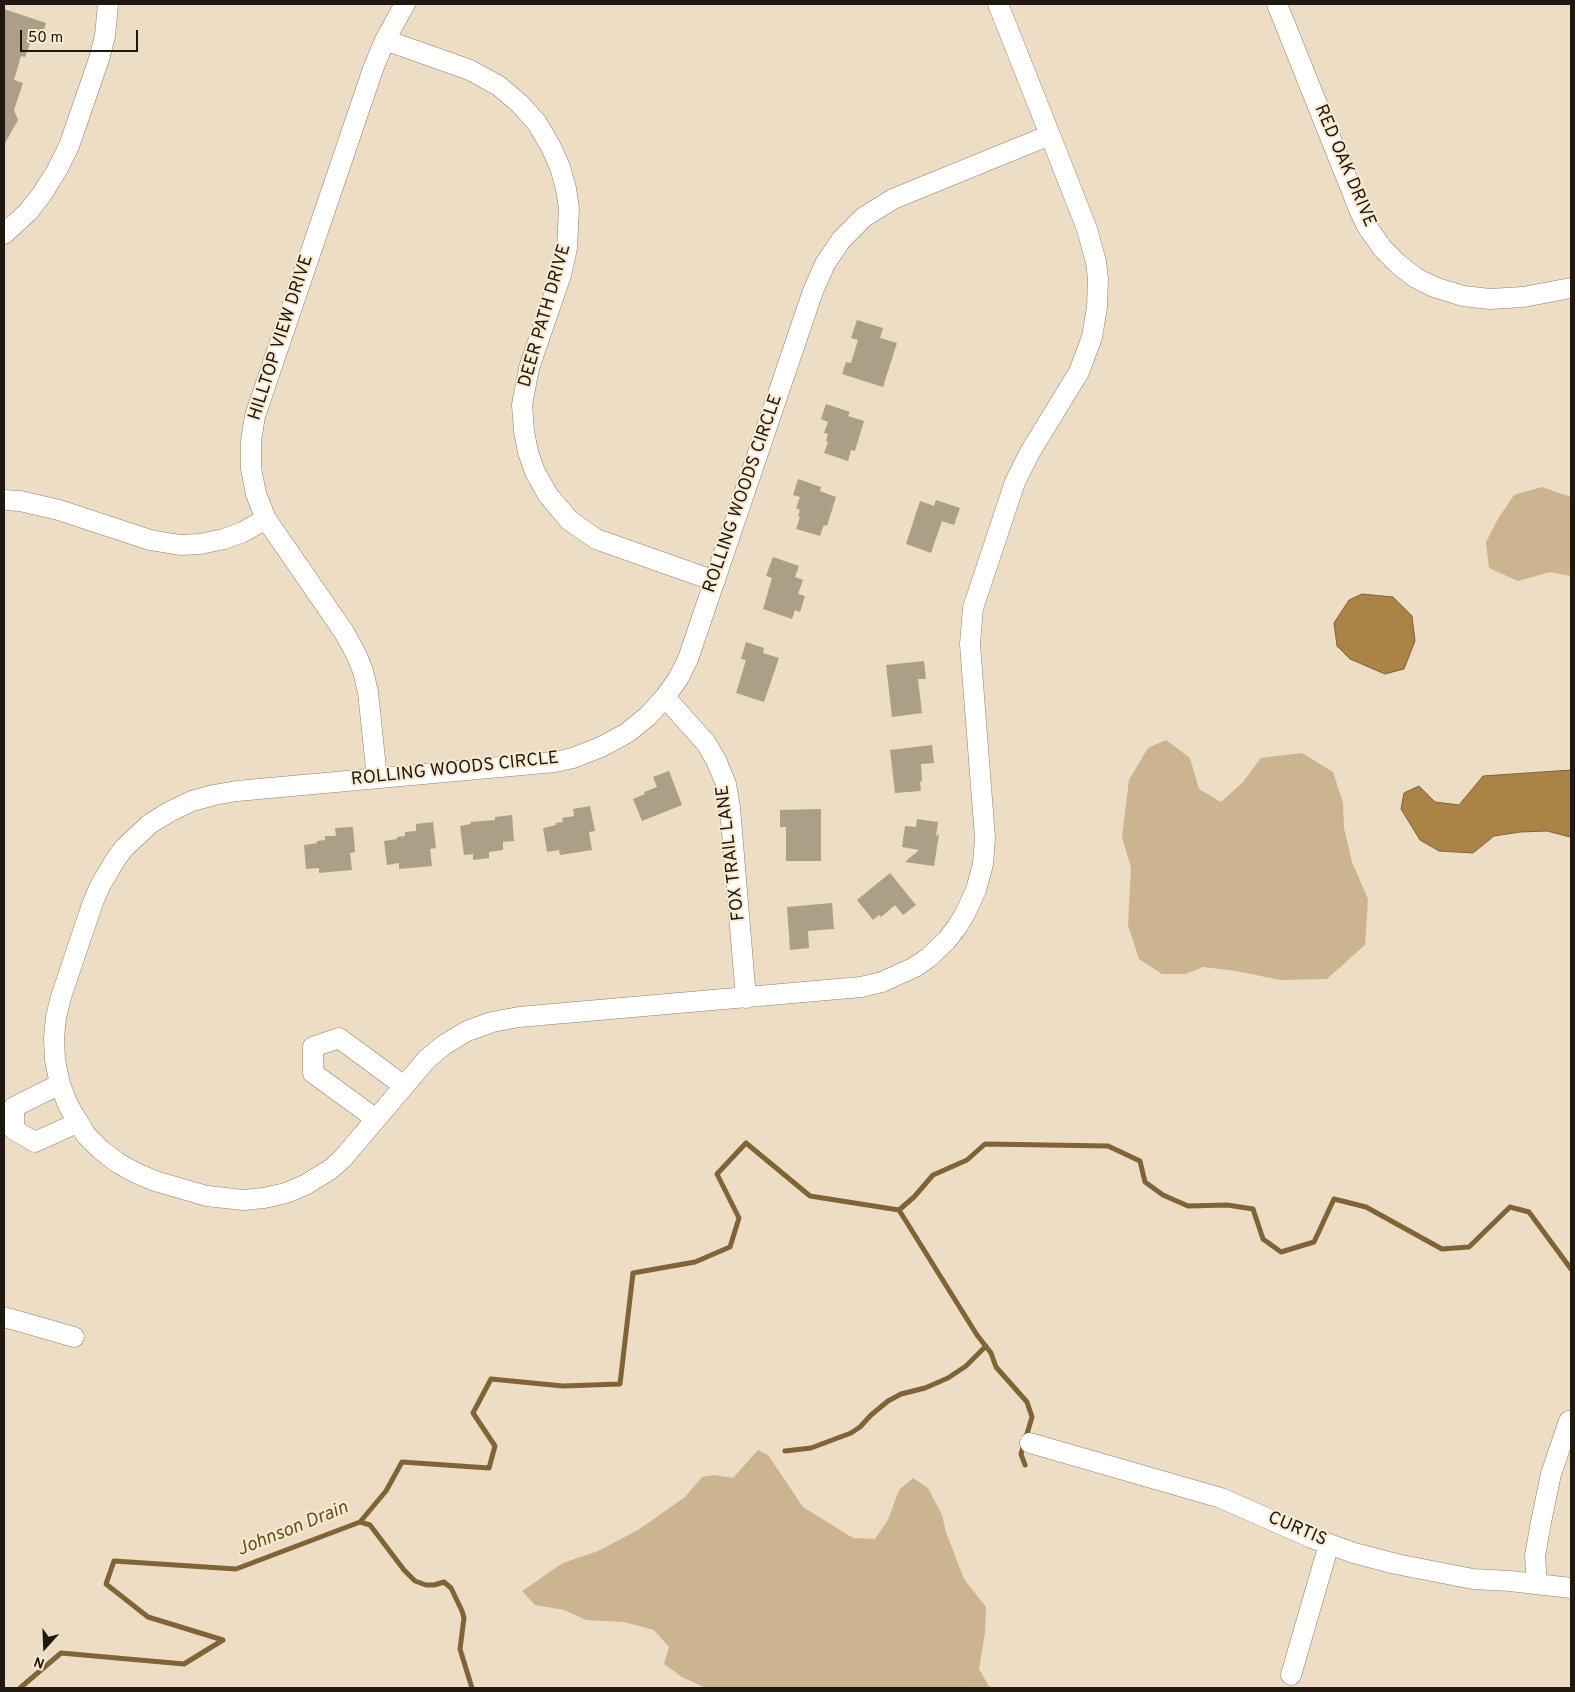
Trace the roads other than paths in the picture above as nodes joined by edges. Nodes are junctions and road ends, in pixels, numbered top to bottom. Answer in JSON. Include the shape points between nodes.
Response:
{"nodes":[{"id":1,"x":108,"y":4,"type":"edge"},
{"id":2,"x":405,"y":4,"type":"edge"},
{"id":3,"x":998,"y":4,"type":"edge"},
{"id":4,"x":1277,"y":4,"type":"edge"},
{"id":5,"x":385,"y":40,"type":"junction"},
{"id":6,"x":1050,"y":135,"type":"junction"},
{"id":7,"x":4,"y":234,"type":"edge"},
{"id":8,"x":1571,"y":288,"type":"edge"},
{"id":9,"x":4,"y":500,"type":"edge"},
{"id":10,"x":266,"y":519,"type":"junction"},
{"id":11,"x":715,"y":581,"type":"junction"},
{"id":12,"x":665,"y":698,"type":"junction"},
{"id":13,"x":377,"y":778,"type":"junction"},
{"id":14,"x":746,"y":998,"type":"junction"},
{"id":15,"x":60,"y":1084,"type":"junction"},
{"id":16,"x":404,"y":1086,"type":"junction"},
{"id":17,"x":376,"y":1119,"type":"junction"},
{"id":18,"x":77,"y":1122,"type":"junction"},
{"id":19,"x":4,"y":1317,"type":"edge"},
{"id":20,"x":74,"y":1337,"type":"dead end"},
{"id":21,"x":1569,"y":1421,"type":"dead end"},
{"id":22,"x":1030,"y":1442,"type":"dead end"},
{"id":23,"x":1329,"y":1544,"type":"junction"},
{"id":24,"x":1537,"y":1584,"type":"junction"},
{"id":25,"x":1571,"y":1588,"type":"edge"},
{"id":26,"x":1292,"y":1676,"type":"dead end"}],
"edges":[{"from":1,"to":7,"type":"street","via":[[99,60],[69,146],[42,194]]},
{"from":2,"to":5,"type":"street","name":"HILLTOP VIEW DRIVE"},
{"from":3,"to":6,"type":"street","name":"ROLLING WOODS CIRCLE"},
{"from":4,"to":8,"type":"street","name":"RED OAK DRIVE","via":[[1361,214],[1383,249],[1398,264],[1434,287],[1463,296],[1490,299],[1523,297]]},
{"from":5,"to":10,"type":"street","name":"HILLTOP VIEW DRIVE","via":[[255,416],[251,468],[256,494]]},
{"from":5,"to":11,"type":"street","name":"DEER PATH DRIVE","via":[[470,70],[499,86],[536,123],[560,167],[569,208],[568,248],[529,368],[522,405],[528,452],[548,495],[569,520],[596,539]]},
{"from":6,"to":11,"type":"street","name":"ROLLING WOODS CIRCLE","via":[[893,199],[864,217],[841,240],[813,291]]},
{"from":6,"to":14,"type":"street","name":"ROLLING WOODS CIRCLE","via":[[1092,245],[1098,279],[1098,307],[1092,337],[1079,372],[1015,482],[973,608],[970,644],[984,838],[983,864],[976,890],[965,914],[947,940],[928,958],[901,974],[861,987]]},
{"from":9,"to":10,"type":"street","via":[[60,510],[150,540],[180,545],[224,539]]},
{"from":10,"to":13,"type":"street","name":"HILLTOP VIEW DRIVE","via":[[357,656],[368,692]]},
{"from":11,"to":12,"type":"street","name":"ROLLING WOODS CIRCLE","via":[[688,659]]},
{"from":12,"to":13,"type":"street","name":"ROLLING WOODS CIRCLE","via":[[627,732],[573,758],[537,765]]},
{"from":12,"to":14,"type":"street","name":"FOX TRAIL LANE","via":[[706,743],[726,784]]},
{"from":13,"to":15,"type":"street","name":"ROLLING WOODS CIRCLE","via":[[214,795],[171,810],[136,836],[114,862],[100,886],[61,997],[54,1038]]},
{"from":14,"to":16,"type":"street","name":"ROLLING WOODS CIRCLE","via":[[492,1022],[467,1031],[444,1045]]},
{"from":15,"to":18,"type":"street","name":"ROLLING WOODS CIRCLE"},
{"from":15,"to":18,"type":"street","via":[[14,1107],[14,1130],[35,1142]]},
{"from":16,"to":17,"type":"street","name":"ROLLING WOODS CIRCLE"},
{"from":16,"to":17,"type":"street","via":[[338,1038],[313,1048],[313,1073]]},
{"from":17,"to":18,"type":"street","name":"ROLLING WOODS CIRCLE","via":[[343,1158],[318,1177],[286,1192],[243,1200],[207,1196],[136,1173],[101,1150]]},
{"from":19,"to":20,"type":"street"},
{"from":21,"to":24,"type":"street","via":[[1551,1474],[1541,1522],[1535,1556]]},
{"from":22,"to":23,"type":"street","name":"CURTIS","via":[[1221,1498]]},
{"from":23,"to":24,"type":"street","name":"CURTIS","via":[[1396,1564],[1474,1579]]},
{"from":23,"to":26,"type":"street"},
{"from":24,"to":25,"type":"street","name":"CURTIS"}]}
